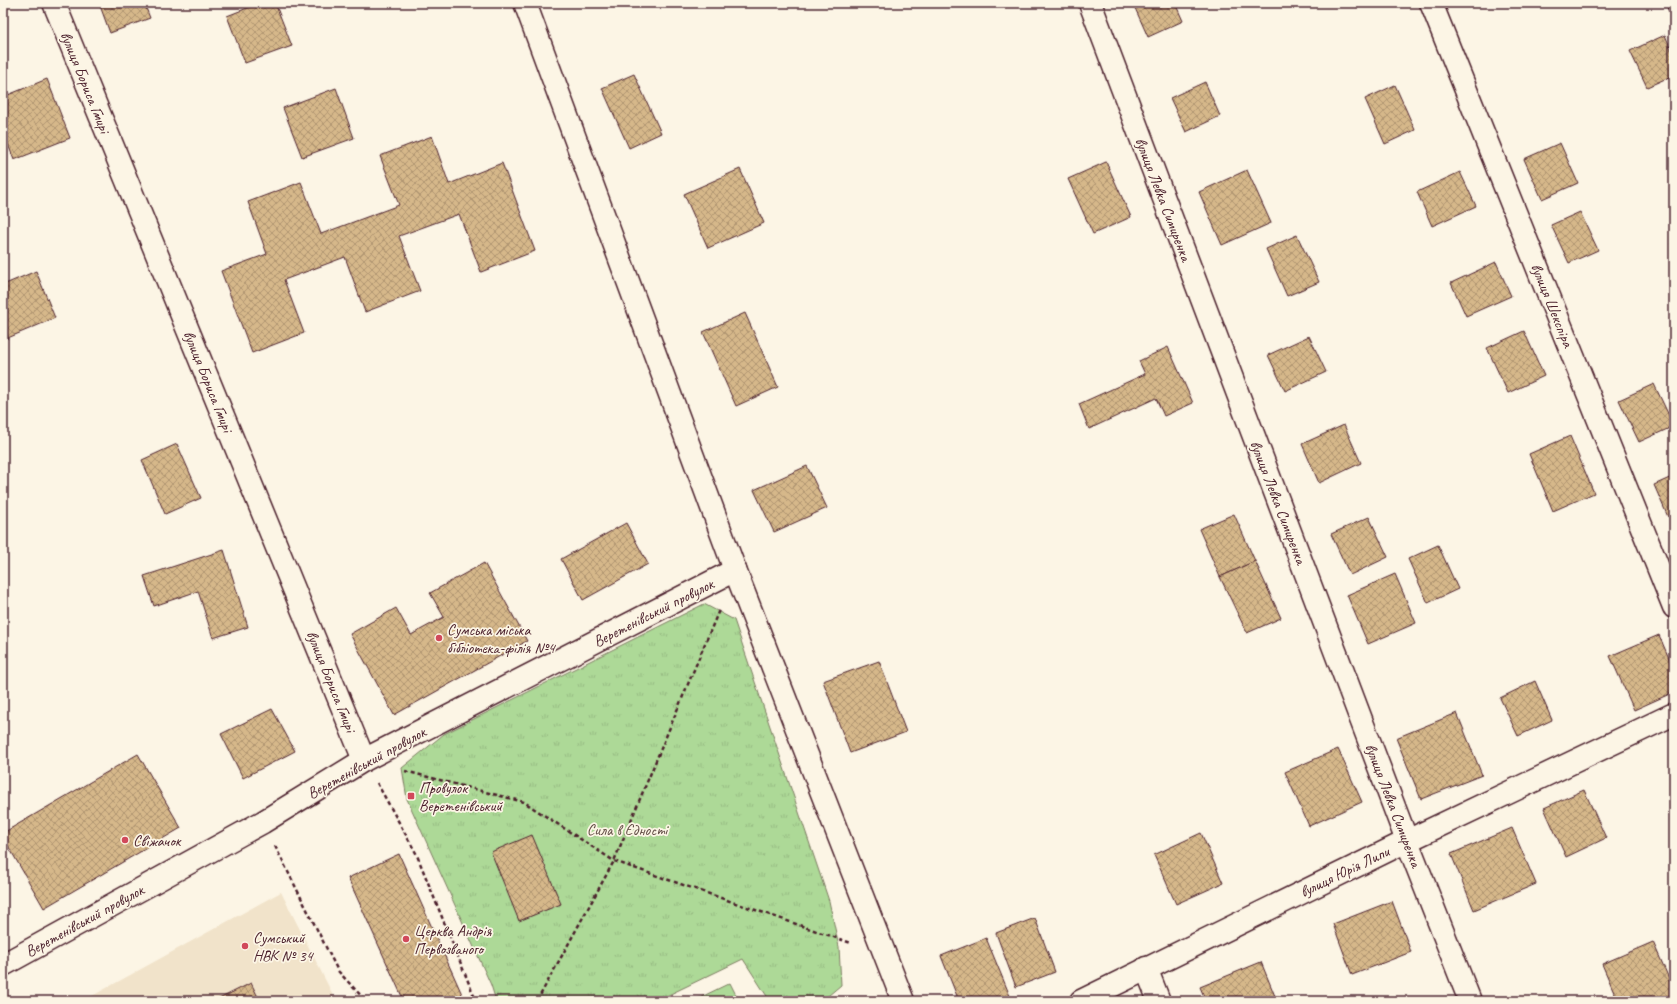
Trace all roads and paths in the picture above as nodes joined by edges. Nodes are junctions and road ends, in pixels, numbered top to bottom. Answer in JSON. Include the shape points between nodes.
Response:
{"nodes":[{"id":1,"x":54,"y":3,"type":"edge"},
{"id":2,"x":525,"y":3,"type":"edge"},
{"id":3,"x":1090,"y":3,"type":"edge"},
{"id":4,"x":1432,"y":3,"type":"edge"},
{"id":5,"x":735,"y":570,"type":"junction"},
{"id":6,"x":1674,"y":607,"type":"edge"},
{"id":7,"x":1674,"y":714,"type":"edge"},
{"id":8,"x":364,"y":760,"type":"junction"},
{"id":9,"x":263,"y":822,"type":"junction"},
{"id":10,"x":1407,"y":841,"type":"junction"},
{"id":11,"x":614,"y":861,"type":"junction"},
{"id":12,"x":886,"y":956,"type":"junction"},
{"id":13,"x":3,"y":964,"type":"edge"},
{"id":14,"x":1146,"y":968,"type":"junction"},
{"id":15,"x":366,"y":1001,"type":"edge"},
{"id":16,"x":476,"y":1001,"type":"edge"},
{"id":17,"x":537,"y":1001,"type":"edge"},
{"id":18,"x":903,"y":1001,"type":"edge"},
{"id":19,"x":1081,"y":1001,"type":"edge"},
{"id":20,"x":1159,"y":1001,"type":"edge"},
{"id":21,"x":1470,"y":1001,"type":"edge"}],
"edges":[{"from":1,"to":8,"type":"street","name":"вулиця Бориса Гмирі"},
{"from":2,"to":5,"type":"street"},
{"from":3,"to":10,"type":"street","name":"вулиця Левка Симиренка"},
{"from":4,"to":6,"type":"street","name":"вулиця Шекспіра"},
{"from":5,"to":8,"type":"street","name":"Веретенівський провулок"},
{"from":5,"to":11,"type":"path"},
{"from":5,"to":12,"type":"street"},
{"from":7,"to":10,"type":"street","name":"вулиця Юрія Липи"},
{"from":8,"to":9,"type":"street","name":"Веретенівський провулок"},
{"from":8,"to":11,"type":"path","via":[[524,802]]},
{"from":8,"to":16,"type":"path","via":[[416,853]]},
{"from":9,"to":13,"type":"street","name":"Веретенівський провулок"},
{"from":9,"to":15,"type":"path","via":[[338,970]]},
{"from":10,"to":14,"type":"street","name":"вулиця Юрія Липи"},
{"from":10,"to":21,"type":"street","name":"вулиця Левка Симиренка"},
{"from":11,"to":12,"type":"path"},
{"from":11,"to":17,"type":"path"},
{"from":12,"to":18,"type":"street"},
{"from":14,"to":19,"type":"street","name":"вулиця Юрія Липи"},
{"from":14,"to":20,"type":"street"}]}
